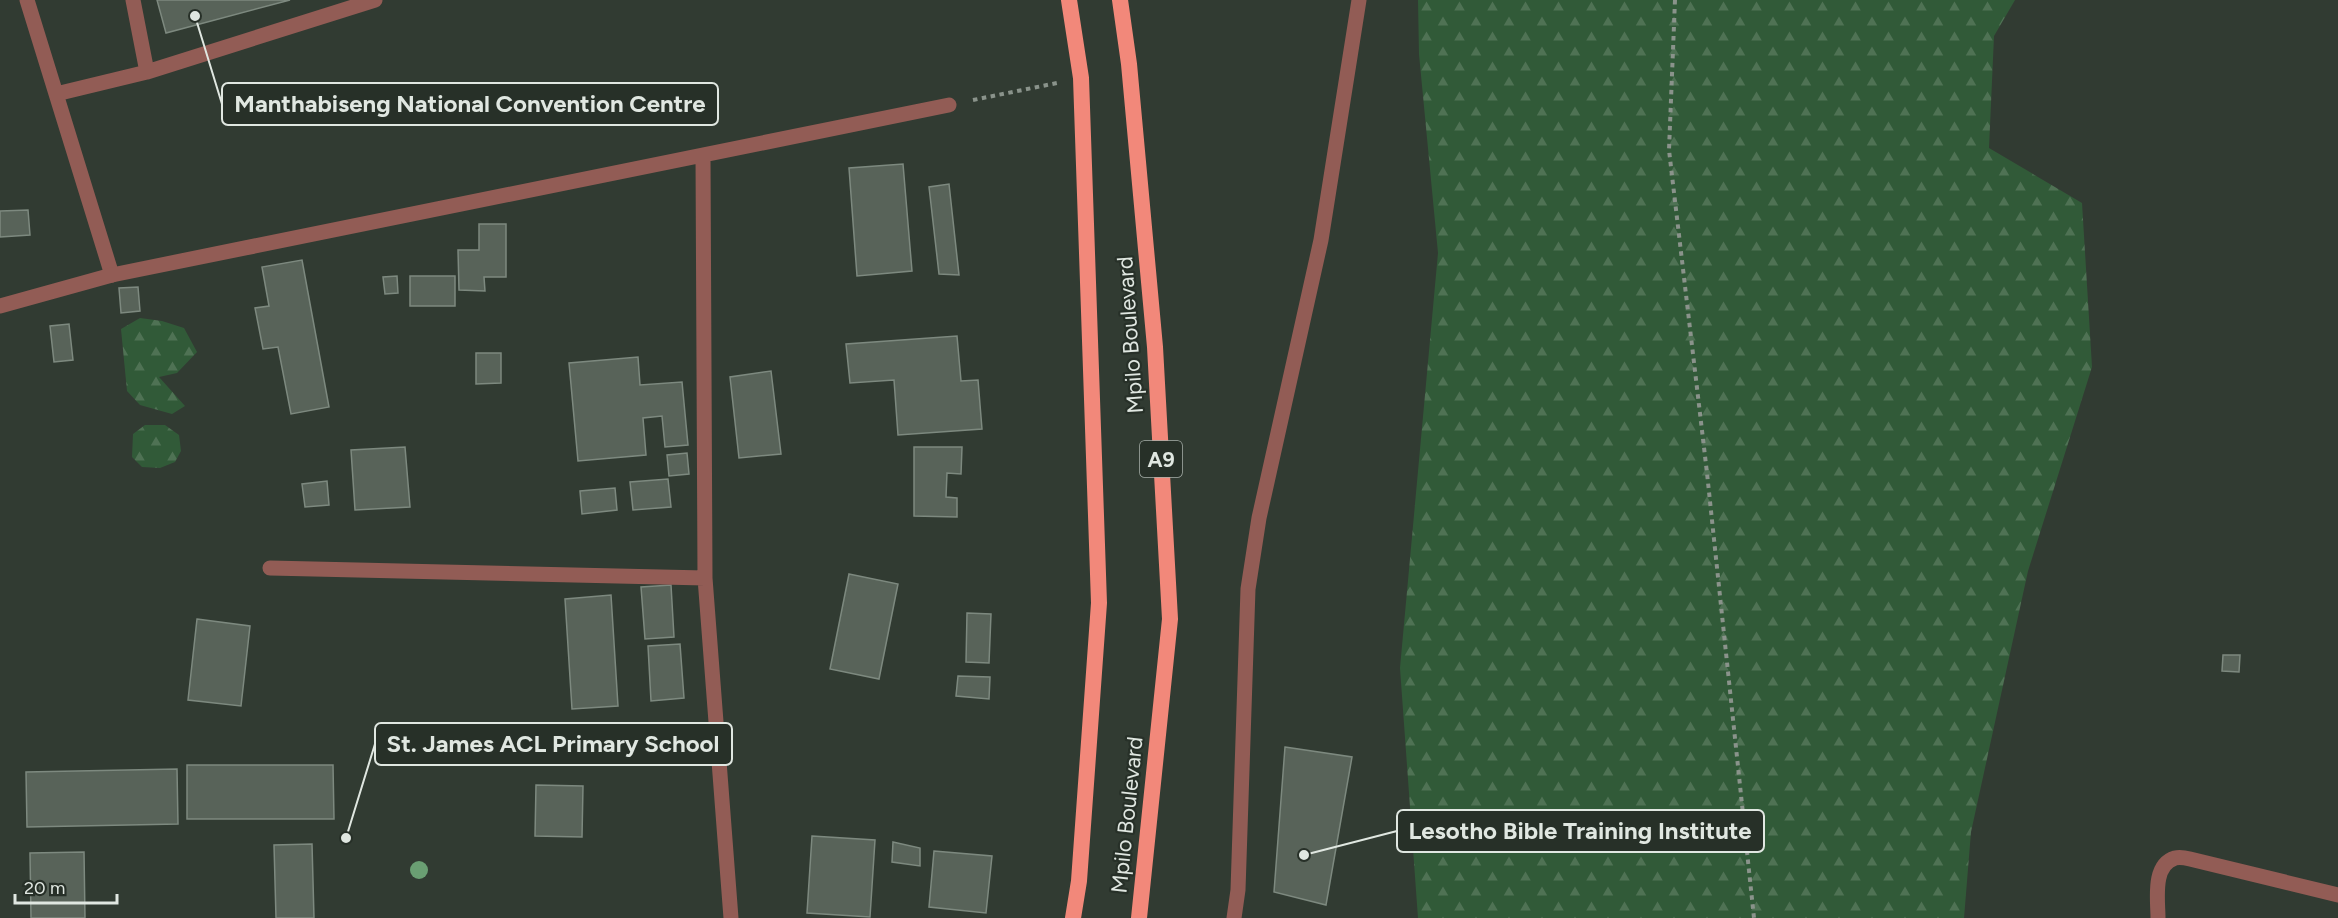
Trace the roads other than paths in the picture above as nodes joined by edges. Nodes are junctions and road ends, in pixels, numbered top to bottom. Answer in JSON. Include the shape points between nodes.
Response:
{"nodes":[{"id":1,"x":27,"y":0,"type":"edge"},
{"id":2,"x":133,"y":0,"type":"edge"},
{"id":3,"x":375,"y":0,"type":"edge"},
{"id":4,"x":1069,"y":0,"type":"edge"},
{"id":5,"x":1120,"y":0,"type":"edge"},
{"id":6,"x":1359,"y":0,"type":"edge"},
{"id":7,"x":147,"y":72,"type":"junction"},
{"id":8,"x":56,"y":94,"type":"junction"},
{"id":9,"x":949,"y":105,"type":"road end"},
{"id":10,"x":703,"y":155,"type":"junction"},
{"id":11,"x":112,"y":275,"type":"junction"},
{"id":12,"x":0,"y":306,"type":"edge"},
{"id":13,"x":270,"y":568,"type":"dead end"},
{"id":14,"x":705,"y":578,"type":"junction"},
{"id":15,"x":2338,"y":895,"type":"edge"},
{"id":16,"x":731,"y":918,"type":"edge"},
{"id":17,"x":1073,"y":918,"type":"edge"},
{"id":18,"x":1139,"y":918,"type":"edge"},
{"id":19,"x":1234,"y":918,"type":"edge"},
{"id":20,"x":2158,"y":918,"type":"edge"}],
"edges":[{"from":1,"to":8,"type":"street"},
{"from":2,"to":7,"type":"street"},
{"from":3,"to":7,"type":"street"},
{"from":4,"to":17,"type":"highway","name":"Mpilo Boulevard","via":[[1081,78],[1098,603],[1079,881]]},
{"from":5,"to":18,"type":"highway","name":"Mpilo Boulevard","number":"A9","via":[[1155,347],[1170,619]]},
{"from":6,"to":19,"type":"street","via":[[1321,240],[1259,519],[1248,590]]},
{"from":7,"to":8,"type":"street"},
{"from":8,"to":11,"type":"street"},
{"from":9,"to":10,"type":"street"},
{"from":10,"to":11,"type":"street"},
{"from":10,"to":14,"type":"street"},
{"from":11,"to":12,"type":"street"},
{"from":13,"to":14,"type":"street"},
{"from":14,"to":16,"type":"street"},
{"from":15,"to":20,"type":"street","via":[[2175,858],[2163,867],[2158,880]]}]}
